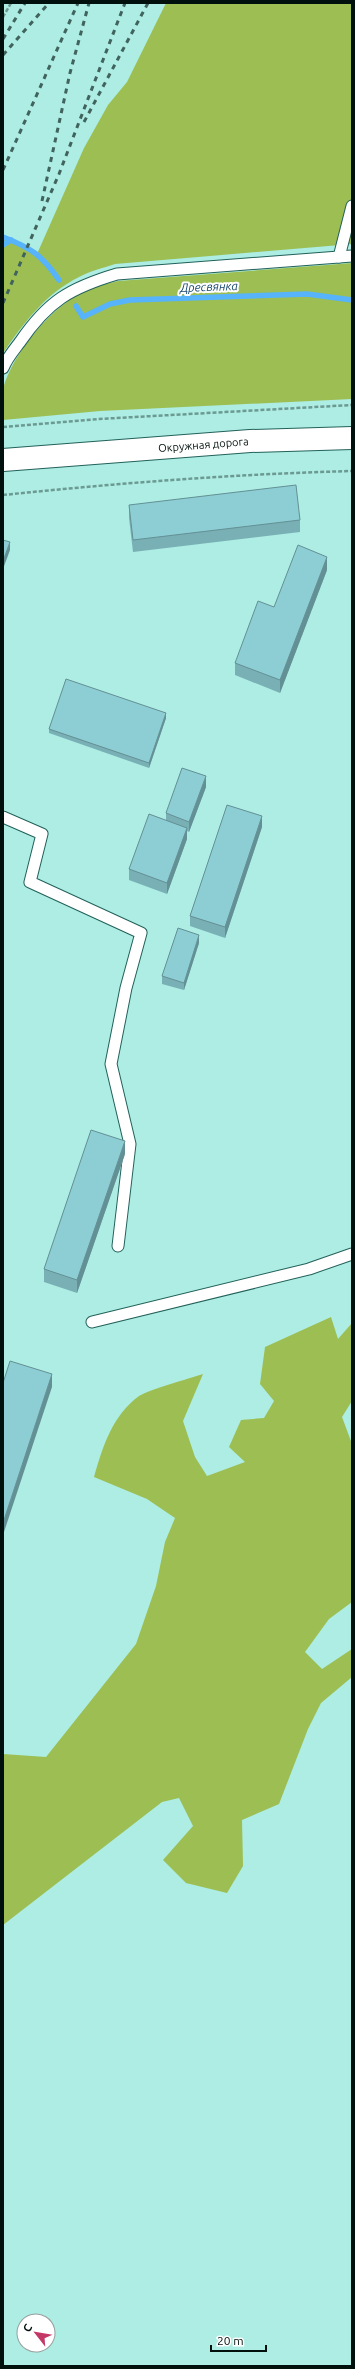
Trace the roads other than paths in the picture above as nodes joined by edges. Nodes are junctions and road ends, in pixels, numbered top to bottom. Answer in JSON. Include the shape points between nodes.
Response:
{"nodes":[{"id":1,"x":352,"y":206,"type":"edge"},
{"id":2,"x":352,"y":256,"type":"edge"},
{"id":3,"x":339,"y":257,"type":"junction"},
{"id":4,"x":3,"y":368,"type":"edge"},
{"id":5,"x":352,"y":438,"type":"edge"},
{"id":6,"x":3,"y":460,"type":"edge"},
{"id":7,"x":3,"y":818,"type":"edge"},
{"id":8,"x":118,"y":1246,"type":"dead end"},
{"id":9,"x":352,"y":1254,"type":"edge"},
{"id":10,"x":92,"y":1322,"type":"dead end"}],
"edges":[{"from":1,"to":3,"type":"lane"},
{"from":2,"to":3,"type":"lane"},
{"from":3,"to":4,"type":"lane","via":[[117,274],[84,284],[59,298],[34,321]]},
{"from":5,"to":6,"type":"main road","name":"Окружная дорога","via":[[250,441]]},
{"from":7,"to":8,"type":"lane","via":[[42,834],[30,882],[141,933],[126,988],[111,1064],[130,1144]]},
{"from":9,"to":10,"type":"lane","via":[[309,1269]]}]}
